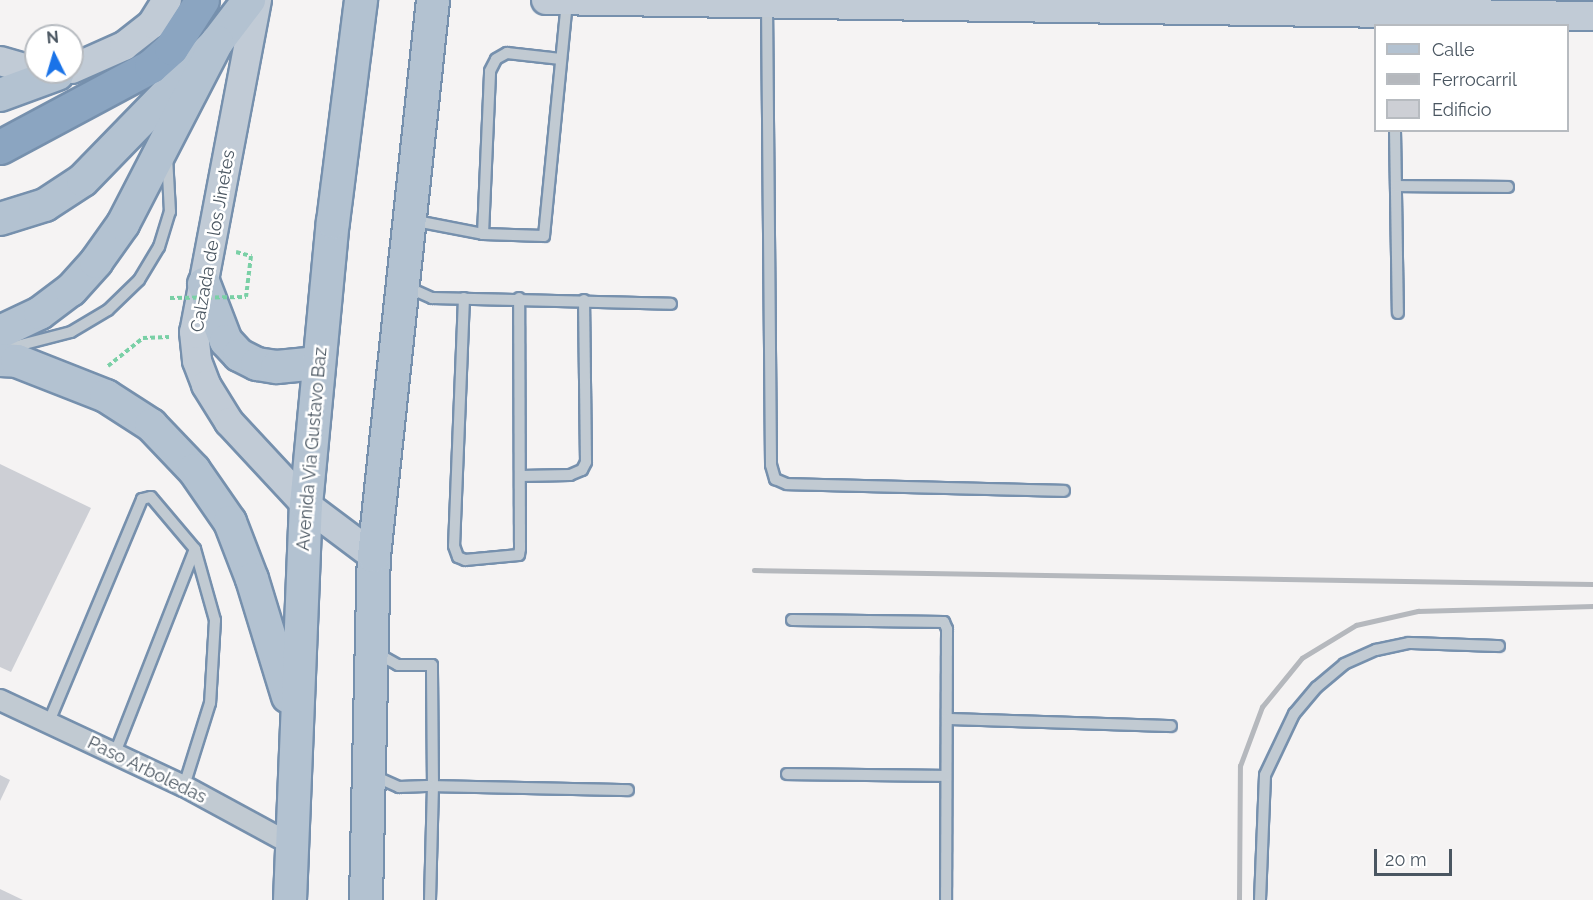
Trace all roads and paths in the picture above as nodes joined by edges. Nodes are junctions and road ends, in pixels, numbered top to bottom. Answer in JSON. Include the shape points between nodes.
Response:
{"nodes":[{"id":1,"x":167,"y":0,"type":"edge"},
{"id":2,"x":202,"y":0,"type":"edge"},
{"id":3,"x":249,"y":0,"type":"edge"},
{"id":4,"x":257,"y":0,"type":"edge"},
{"id":5,"x":361,"y":0,"type":"edge"},
{"id":6,"x":433,"y":0,"type":"edge"},
{"id":7,"x":552,"y":0,"type":"edge"},
{"id":8,"x":767,"y":3,"type":"junction"},
{"id":9,"x":1126,"y":3,"type":"edge"},
{"id":10,"x":1593,"y":16,"type":"edge"},
{"id":11,"x":1394,"y":20,"type":"edge"},
{"id":12,"x":217,"y":42,"type":"junction"},
{"id":13,"x":561,"y":59,"type":"junction"},
{"id":14,"x":84,"y":60,"type":"edge"},
{"id":15,"x":0,"y":61,"type":"edge"},
{"id":16,"x":24,"y":65,"type":"edge"},
{"id":17,"x":25,"y":84,"type":"edge"},
{"id":18,"x":0,"y":95,"type":"edge"},
{"id":19,"x":1395,"y":132,"type":"edge"},
{"id":20,"x":165,"y":145,"type":"junction"},
{"id":21,"x":0,"y":147,"type":"edge"},
{"id":22,"x":1396,"y":186,"type":"junction"},
{"id":23,"x":1508,"y":187,"type":"dead end"},
{"id":24,"x":0,"y":219,"type":"edge"},
{"id":25,"x":409,"y":220,"type":"junction"},
{"id":26,"x":483,"y":234,"type":"junction"},
{"id":27,"x":250,"y":256,"type":"dead end"},
{"id":28,"x":204,"y":284,"type":"junction"},
{"id":29,"x":402,"y":284,"type":"junction"},
{"id":30,"x":170,"y":298,"type":"dead end"},
{"id":31,"x":464,"y":298,"type":"junction"},
{"id":32,"x":519,"y":298,"type":"junction"},
{"id":33,"x":584,"y":300,"type":"junction"},
{"id":34,"x":670,"y":304,"type":"dead end"},
{"id":35,"x":1398,"y":313,"type":"dead end"},
{"id":36,"x":0,"y":332,"type":"edge"},
{"id":37,"x":170,"y":337,"type":"dead end"},
{"id":38,"x":0,"y":349,"type":"edge"},
{"id":39,"x":0,"y":360,"type":"edge"},
{"id":40,"x":318,"y":363,"type":"junction"},
{"id":41,"x":97,"y":364,"type":"dead end"},
{"id":42,"x":521,"y":476,"type":"junction"},
{"id":43,"x":1064,"y":491,"type":"dead end"},
{"id":44,"x":306,"y":505,"type":"junction"},
{"id":45,"x":195,"y":549,"type":"junction"},
{"id":46,"x":374,"y":556,"type":"junction"},
{"id":47,"x":792,"y":620,"type":"dead end"},
{"id":48,"x":1499,"y":646,"type":"dead end"},
{"id":49,"x":372,"y":650,"type":"junction"},
{"id":50,"x":0,"y":700,"type":"edge"},
{"id":51,"x":295,"y":719,"type":"junction"},
{"id":52,"x":947,"y":719,"type":"junction"},
{"id":53,"x":48,"y":724,"type":"junction"},
{"id":54,"x":1171,"y":726,"type":"dead end"},
{"id":55,"x":115,"y":753,"type":"junction"},
{"id":56,"x":369,"y":774,"type":"junction"},
{"id":57,"x":787,"y":774,"type":"dead end"},
{"id":58,"x":946,"y":776,"type":"junction"},
{"id":59,"x":183,"y":786,"type":"junction"},
{"id":60,"x":433,"y":786,"type":"junction"},
{"id":61,"x":628,"y":790,"type":"dead end"},
{"id":62,"x":291,"y":844,"type":"junction"},
{"id":63,"x":290,"y":900,"type":"edge"},
{"id":64,"x":366,"y":900,"type":"edge"},
{"id":65,"x":430,"y":900,"type":"edge"},
{"id":66,"x":946,"y":900,"type":"edge"},
{"id":67,"x":1260,"y":900,"type":"edge"}],
"edges":[{"from":1,"to":14,"type":"street","via":[[152,24],[124,46]]},
{"from":2,"to":21,"type":"highway","via":[[182,34],[151,66]]},
{"from":3,"to":12,"type":"main road"},
{"from":4,"to":28,"type":"street","name":"Calzada de los Jinetes"},
{"from":5,"to":40,"type":"main road","name":"Avenida Via Gustavo Baz"},
{"from":6,"to":25,"type":"main road"},
{"from":7,"to":8,"type":"street"},
{"from":7,"to":13,"type":"lane"},
{"from":8,"to":9,"type":"street"},
{"from":8,"to":43,"type":"lane","via":[[771,465],[775,479],[787,484]]},
{"from":9,"to":11,"type":"street"},
{"from":10,"to":11,"type":"street"},
{"from":12,"to":20,"type":"main road"},
{"from":12,"to":24,"type":"main road","via":[[84,180],[45,204]]},
{"from":13,"to":26,"type":"lane","via":[[544,236]]},
{"from":13,"to":26,"type":"lane","via":[[507,53],[496,59],[490,71]]},
{"from":15,"to":16,"type":"street"},
{"from":17,"to":18,"type":"main road"},
{"from":19,"to":22,"type":"lane"},
{"from":20,"to":36,"type":"main road","via":[[123,224],[90,269],[71,290],[40,313]]},
{"from":20,"to":38,"type":"lane","via":[[172,188],[170,212],[159,247],[139,280],[108,310],[71,332],[30,346]]},
{"from":22,"to":23,"type":"lane"},
{"from":22,"to":35,"type":"lane"},
{"from":25,"to":26,"type":"lane"},
{"from":25,"to":29,"type":"main road"},
{"from":27,"to":30,"type":"path","bridge":true,"via":[[246,297]]},
{"from":28,"to":40,"type":"main road","via":[[226,341],[239,355],[257,364],[277,367]]},
{"from":28,"to":44,"type":"street","name":"Calzada de los Jinetes","via":[[194,332],[197,361],[206,385],[229,422]]},
{"from":29,"to":31,"type":"lane","via":[[432,298]]},
{"from":29,"to":46,"type":"main road"},
{"from":31,"to":32,"type":"lane"},
{"from":31,"to":42,"type":"lane","via":[[454,546],[458,557],[465,560],[519,555]]},
{"from":32,"to":33,"type":"lane"},
{"from":32,"to":42,"type":"lane"},
{"from":33,"to":34,"type":"lane"},
{"from":33,"to":42,"type":"lane","via":[[586,462],[582,471],[570,475]]},
{"from":37,"to":41,"type":"path","via":[[143,338],[108,366]]},
{"from":39,"to":51,"type":"main road","via":[[17,361],[106,396],[151,425],[194,470],[230,522],[252,579]]},
{"from":40,"to":44,"type":"main road","name":"Avenida Via Gustavo Baz"},
{"from":44,"to":46,"type":"street","name":"Calzada de los Jinetes"},
{"from":44,"to":51,"type":"main road","name":"Avenida Via Gustavo Baz"},
{"from":45,"to":53,"type":"lane","via":[[150,497],[142,499]]},
{"from":45,"to":55,"type":"lane"},
{"from":45,"to":59,"type":"lane","via":[[215,620],[215,660],[210,702]]},
{"from":46,"to":49,"type":"main road"},
{"from":47,"to":52,"type":"lane","via":[[944,622]]},
{"from":48,"to":67,"type":"lane","via":[[1408,643],[1376,650],[1344,664],[1317,687],[1289,724],[1265,775]]},
{"from":49,"to":56,"type":"main road"},
{"from":49,"to":60,"type":"lane","via":[[398,664],[432,665]]},
{"from":50,"to":53,"type":"street","name":"Paso Arboledas"},
{"from":51,"to":62,"type":"main road","name":"Avenida Via Gustavo Baz"},
{"from":52,"to":54,"type":"lane"},
{"from":52,"to":58,"type":"lane"},
{"from":53,"to":55,"type":"street","name":"Paso Arboledas"},
{"from":55,"to":59,"type":"street","name":"Paso Arboledas"},
{"from":56,"to":60,"type":"lane","via":[[399,787]]},
{"from":56,"to":64,"type":"main road"},
{"from":57,"to":58,"type":"lane"},
{"from":58,"to":66,"type":"lane"},
{"from":59,"to":62,"type":"street","name":"Paso Arboledas"},
{"from":60,"to":61,"type":"lane"},
{"from":60,"to":65,"type":"lane"},
{"from":62,"to":63,"type":"main road","name":"Avenida Via Gustavo Baz"}]}
